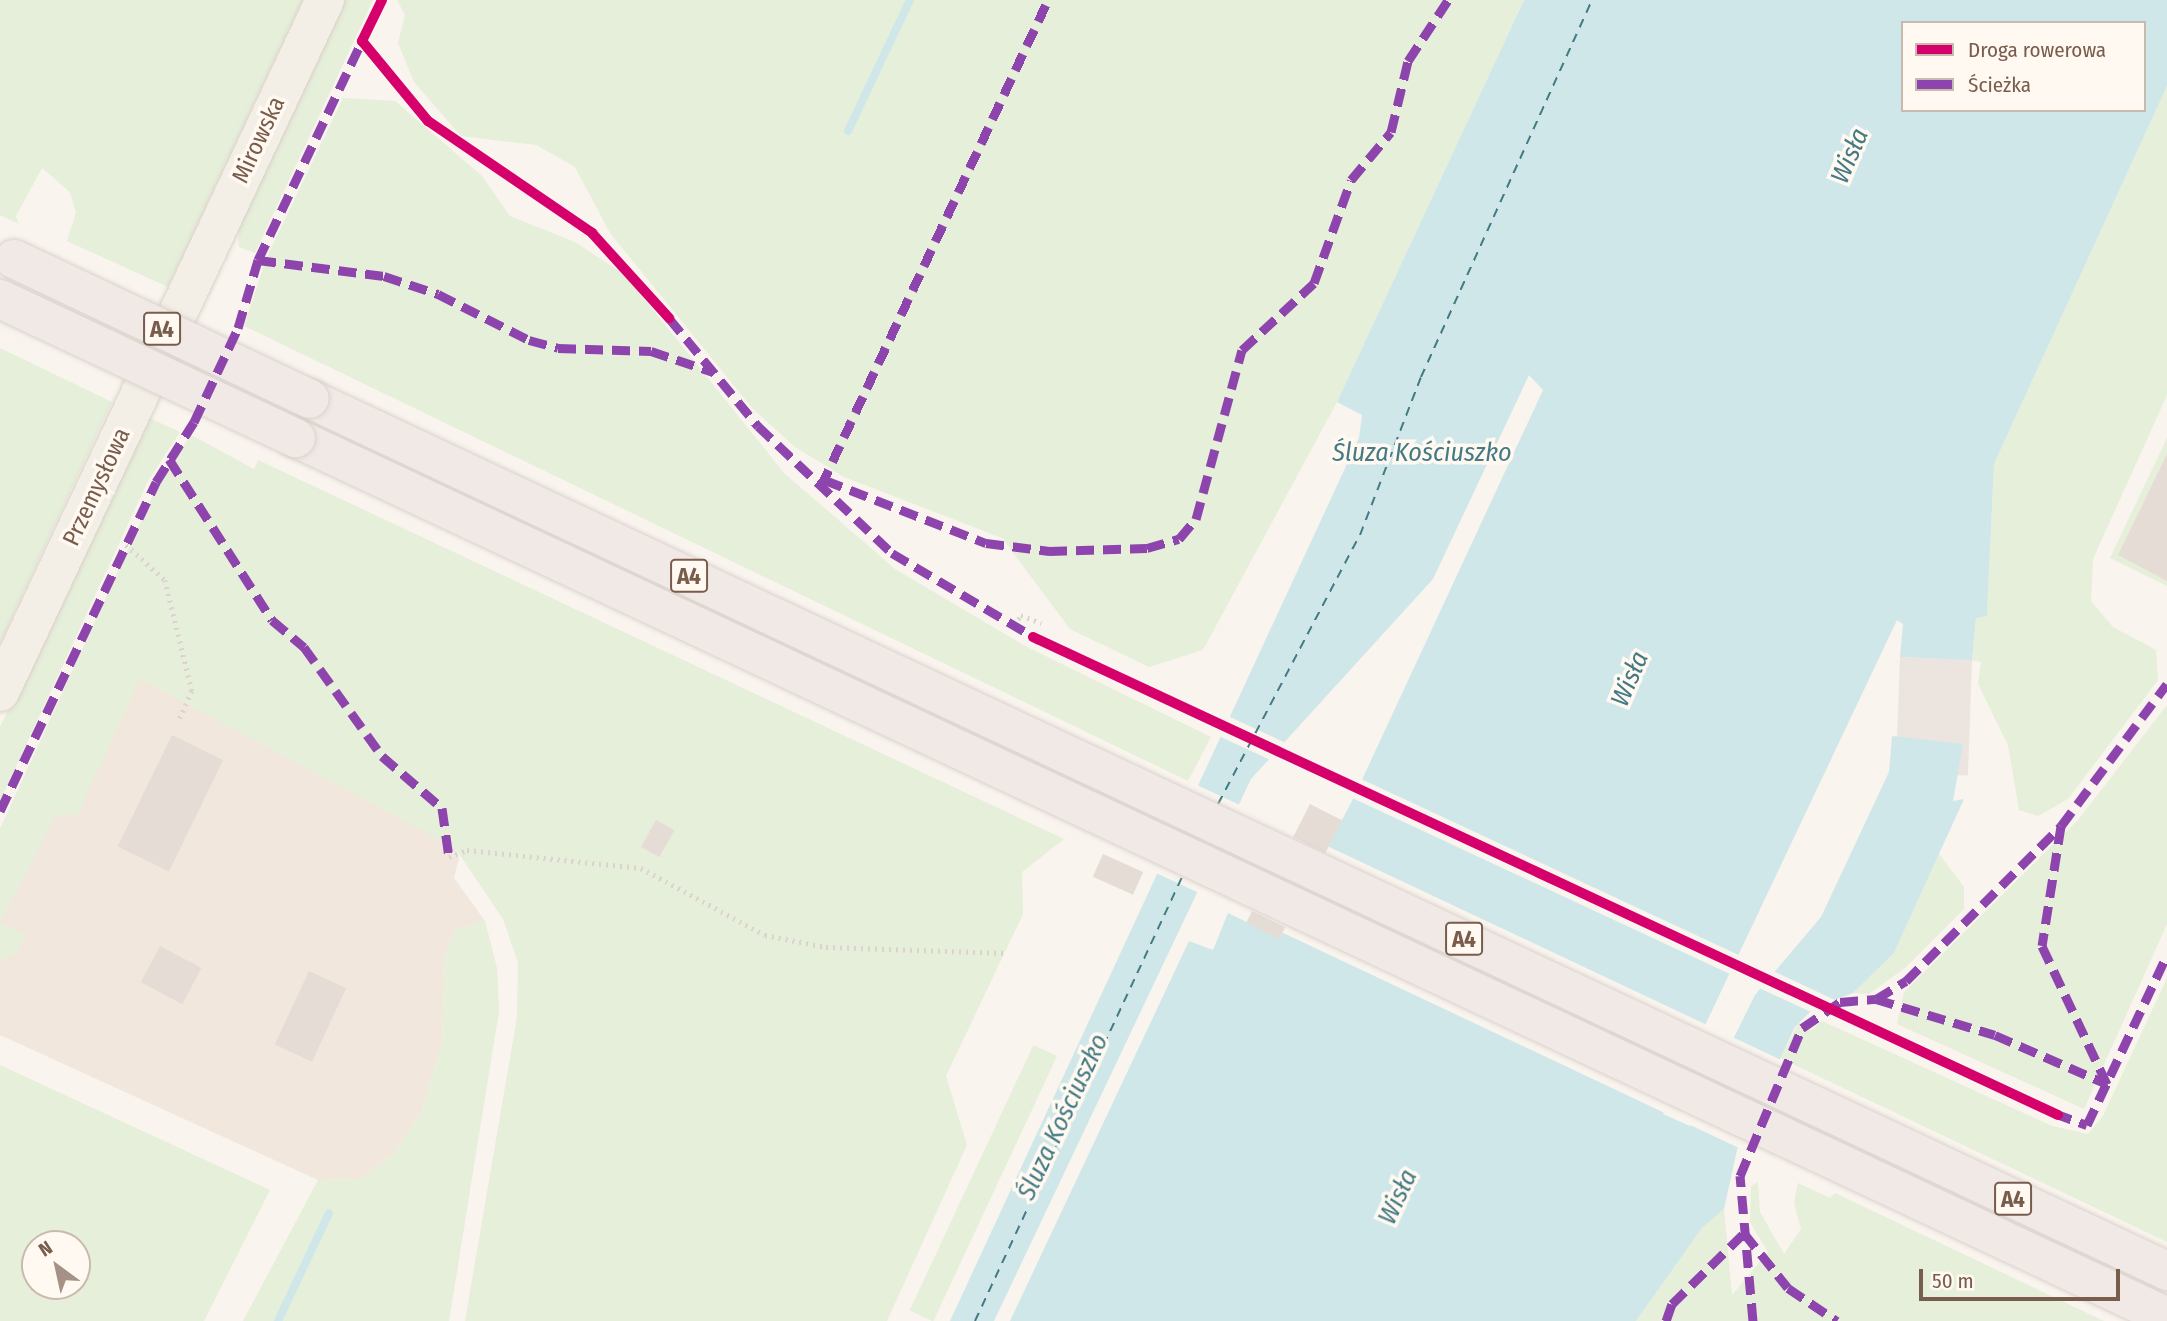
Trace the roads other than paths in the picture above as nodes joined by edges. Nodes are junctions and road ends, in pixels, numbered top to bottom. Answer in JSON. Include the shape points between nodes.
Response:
{"nodes":[{"id":1,"x":324,"y":0,"type":"edge"},
{"id":2,"x":7,"y":256,"type":"edge"},
{"id":3,"x":193,"y":281,"type":"joint"},
{"id":4,"x":0,"y":299,"type":"edge"},
{"id":5,"x":0,"y":692,"type":"edge"},
{"id":6,"x":2167,"y":1271,"type":"edge"},
{"id":7,"x":2167,"y":1317,"type":"edge"}],
"edges":[{"from":1,"to":3,"type":"main road","name":"Mirowska"},
{"from":2,"to":6,"type":"highway","number":"A4","bridge":true},
{"from":3,"to":5,"type":"main road","name":"Przemysłowa"},
{"from":4,"to":7,"type":"highway","number":"A4","bridge":true}]}
